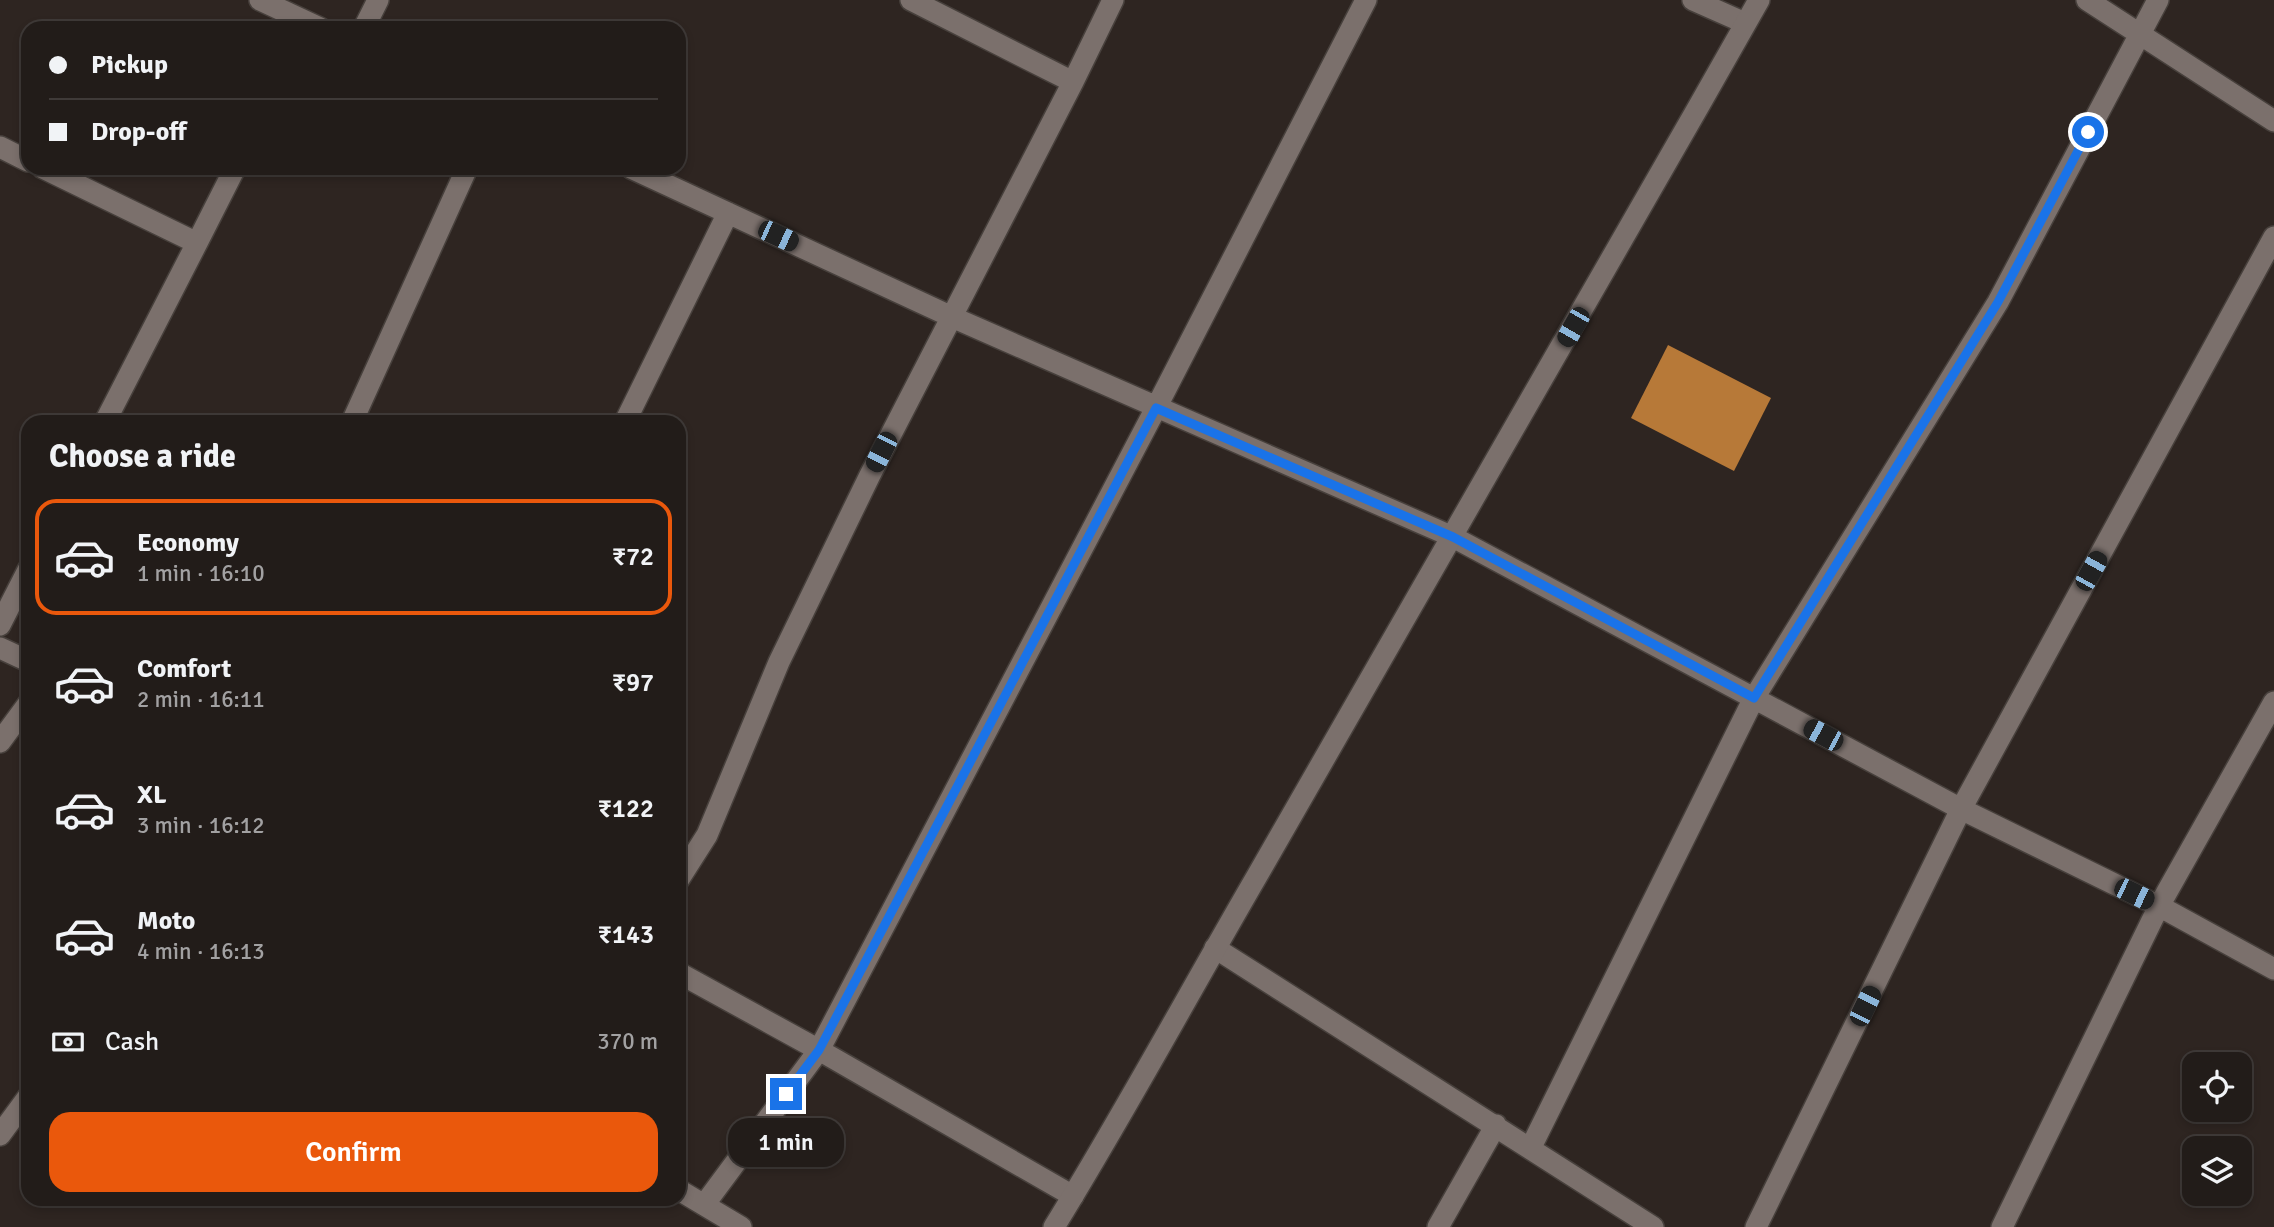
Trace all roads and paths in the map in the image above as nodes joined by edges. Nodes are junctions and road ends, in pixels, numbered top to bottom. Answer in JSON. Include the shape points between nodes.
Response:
{"nodes":[{"id":1,"x":260,"y":0,"type":"edge"},
{"id":2,"x":378,"y":0,"type":"edge"},
{"id":3,"x":911,"y":0,"type":"edge"},
{"id":4,"x":1113,"y":0,"type":"edge"},
{"id":5,"x":1366,"y":0,"type":"edge"},
{"id":6,"x":1693,"y":0,"type":"edge"},
{"id":7,"x":1759,"y":0,"type":"edge"},
{"id":8,"x":2087,"y":0,"type":"edge"},
{"id":9,"x":2158,"y":0,"type":"edge"},
{"id":10,"x":300,"y":21,"type":"edge"},
{"id":11,"x":368,"y":21,"type":"edge"},
{"id":12,"x":1745,"y":23,"type":"junction"},
{"id":13,"x":2140,"y":35,"type":"junction"},
{"id":14,"x":1073,"y":82,"type":"junction"},
{"id":15,"x":2274,"y":121,"type":"edge"},
{"id":16,"x":0,"y":147,"type":"edge"},
{"id":17,"x":21,"y":158,"type":"edge"},
{"id":18,"x":57,"y":175,"type":"edge"},
{"id":19,"x":231,"y":175,"type":"edge"},
{"id":20,"x":464,"y":175,"type":"edge"},
{"id":21,"x":646,"y":175,"type":"edge"},
{"id":22,"x":728,"y":213,"type":"junction"},
{"id":23,"x":2274,"y":237,"type":"edge"},
{"id":24,"x":197,"y":243,"type":"junction"},
{"id":25,"x":952,"y":317,"type":"junction"},
{"id":26,"x":1156,"y":408,"type":"junction"},
{"id":27,"x":109,"y":415,"type":"edge"},
{"id":28,"x":355,"y":415,"type":"edge"},
{"id":29,"x":628,"y":415,"type":"edge"},
{"id":30,"x":1453,"y":537,"type":"junction"},
{"id":31,"x":21,"y":584,"type":"edge"},
{"id":32,"x":0,"y":625,"type":"edge"},
{"id":33,"x":0,"y":648,"type":"edge"},
{"id":34,"x":21,"y":658,"type":"edge"},
{"id":35,"x":1754,"y":698,"type":"junction"},
{"id":36,"x":2274,"y":702,"type":"edge"},
{"id":37,"x":21,"y":714,"type":"edge"},
{"id":38,"x":0,"y":742,"type":"edge"},
{"id":39,"x":1961,"y":809,"type":"junction"},
{"id":40,"x":686,"y":868,"type":"edge"},
{"id":41,"x":2159,"y":906,"type":"junction"},
{"id":42,"x":1215,"y":948,"type":"junction"},
{"id":43,"x":2274,"y":969,"type":"edge"},
{"id":44,"x":686,"y":977,"type":"edge"},
{"id":45,"x":819,"y":1050,"type":"junction"},
{"id":46,"x":21,"y":1106,"type":"edge"},
{"id":47,"x":1496,"y":1125,"type":"junction"},
{"id":48,"x":0,"y":1135,"type":"edge"},
{"id":49,"x":1531,"y":1147,"type":"junction"},
{"id":50,"x":686,"y":1195,"type":"edge"},
{"id":51,"x":1073,"y":1196,"type":"junction"},
{"id":52,"x":704,"y":1205,"type":"junction"},
{"id":53,"x":741,"y":1227,"type":"edge"},
{"id":54,"x":1054,"y":1227,"type":"edge"},
{"id":55,"x":1438,"y":1227,"type":"edge"},
{"id":56,"x":1653,"y":1227,"type":"edge"},
{"id":57,"x":1756,"y":1227,"type":"edge"},
{"id":58,"x":2002,"y":1227,"type":"edge"}],
"edges":[{"from":1,"to":10,"type":"street"},
{"from":2,"to":11,"type":"street"},
{"from":3,"to":14,"type":"street"},
{"from":4,"to":14,"type":"street"},
{"from":5,"to":26,"type":"street"},
{"from":6,"to":12,"type":"street"},
{"from":7,"to":12,"type":"street"},
{"from":8,"to":13,"type":"street"},
{"from":9,"to":13,"type":"street"},
{"from":12,"to":30,"type":"street"},
{"from":13,"to":15,"type":"street"},
{"from":13,"to":35,"type":"street","via":[[1998,302]]},
{"from":14,"to":25,"type":"street"},
{"from":16,"to":17,"type":"street"},
{"from":18,"to":24,"type":"street"},
{"from":19,"to":24,"type":"street"},
{"from":20,"to":28,"type":"street"},
{"from":21,"to":22,"type":"street"},
{"from":22,"to":25,"type":"street"},
{"from":22,"to":29,"type":"street"},
{"from":23,"to":39,"type":"street"},
{"from":24,"to":27,"type":"street"},
{"from":25,"to":26,"type":"street"},
{"from":25,"to":40,"type":"street","via":[[785,650],[707,835]]},
{"from":26,"to":30,"type":"street"},
{"from":26,"to":45,"type":"street"},
{"from":30,"to":35,"type":"street"},
{"from":30,"to":42,"type":"street"},
{"from":31,"to":32,"type":"street"},
{"from":33,"to":34,"type":"street"},
{"from":35,"to":39,"type":"street"},
{"from":35,"to":49,"type":"street"},
{"from":36,"to":41,"type":"street"},
{"from":37,"to":38,"type":"street"},
{"from":39,"to":41,"type":"street"},
{"from":39,"to":57,"type":"street"},
{"from":41,"to":43,"type":"street"},
{"from":41,"to":58,"type":"street"},
{"from":42,"to":47,"type":"street"},
{"from":42,"to":51,"type":"street"},
{"from":44,"to":45,"type":"street"},
{"from":45,"to":51,"type":"street"},
{"from":45,"to":52,"type":"street"},
{"from":46,"to":48,"type":"street"},
{"from":47,"to":49,"type":"street"},
{"from":47,"to":55,"type":"street"},
{"from":49,"to":56,"type":"street"},
{"from":50,"to":52,"type":"street"},
{"from":51,"to":54,"type":"street"},
{"from":52,"to":53,"type":"street"}]}
